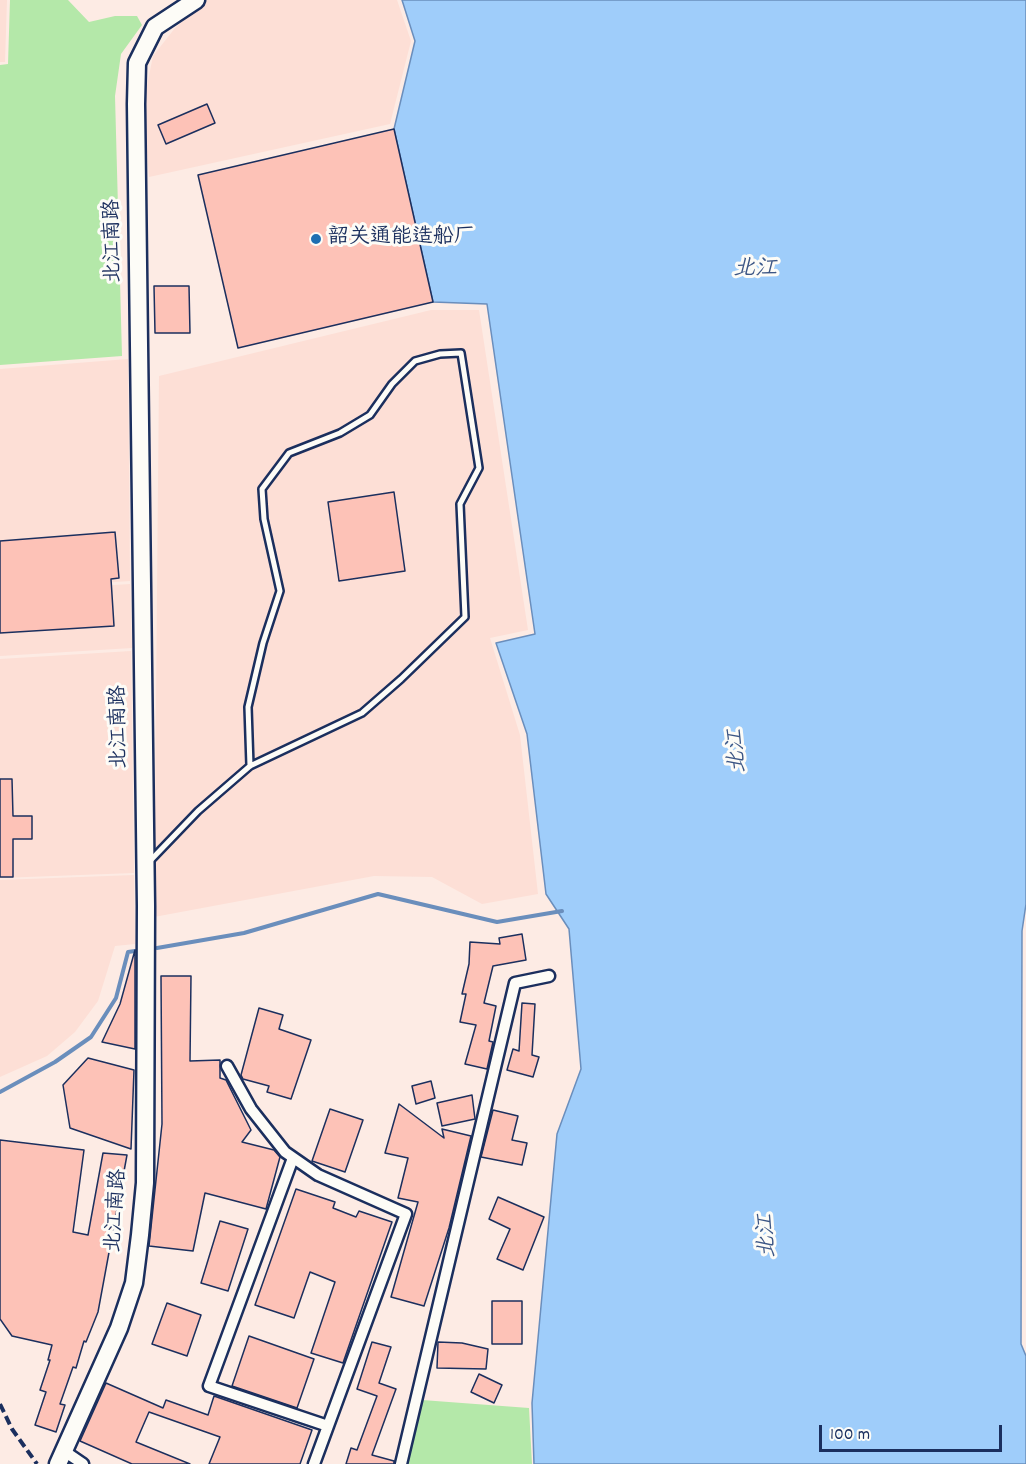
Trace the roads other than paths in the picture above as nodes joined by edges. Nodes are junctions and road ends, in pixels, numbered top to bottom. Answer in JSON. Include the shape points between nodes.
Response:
{"nodes":[{"id":1,"x":196,"y":0,"type":"edge"},
{"id":2,"x":250,"y":766,"type":"junction"},
{"id":3,"x":145,"y":866,"type":"junction"},
{"id":4,"x":549,"y":976,"type":"dead end"},
{"id":5,"x":227,"y":1066,"type":"dead end"},
{"id":6,"x":293,"y":1158,"type":"junction"},
{"id":7,"x":328,"y":1426,"type":"junction"},
{"id":8,"x":61,"y":1458,"type":"edge"},
{"id":9,"x":83,"y":1464,"type":"edge"},
{"id":10,"x":314,"y":1464,"type":"edge"},
{"id":11,"x":400,"y":1464,"type":"edge"}],
"edges":[{"from":1,"to":3,"type":"street","name":"北江南路","via":[[155,27],[137,63]]},
{"from":2,"to":2,"type":"lane","via":[[248,707],[280,591],[264,519],[262,489],[290,453],[340,433],[370,415],[415,361],[461,353],[479,468],[460,504],[465,617],[362,713]]},
{"from":2,"to":3,"type":"lane","via":[[198,811]]},
{"from":3,"to":8,"type":"street","name":"北江南路","via":[[145,1183],[135,1273],[119,1329]]},
{"from":4,"to":11,"type":"street","via":[[515,984]]},
{"from":5,"to":6,"type":"street","via":[[251,1109]]},
{"from":6,"to":7,"type":"street","via":[[318,1175],[405,1214]]},
{"from":6,"to":7,"type":"street","via":[[209,1386]]},
{"from":7,"to":10,"type":"street"},
{"from":8,"to":9,"type":"street"}]}
